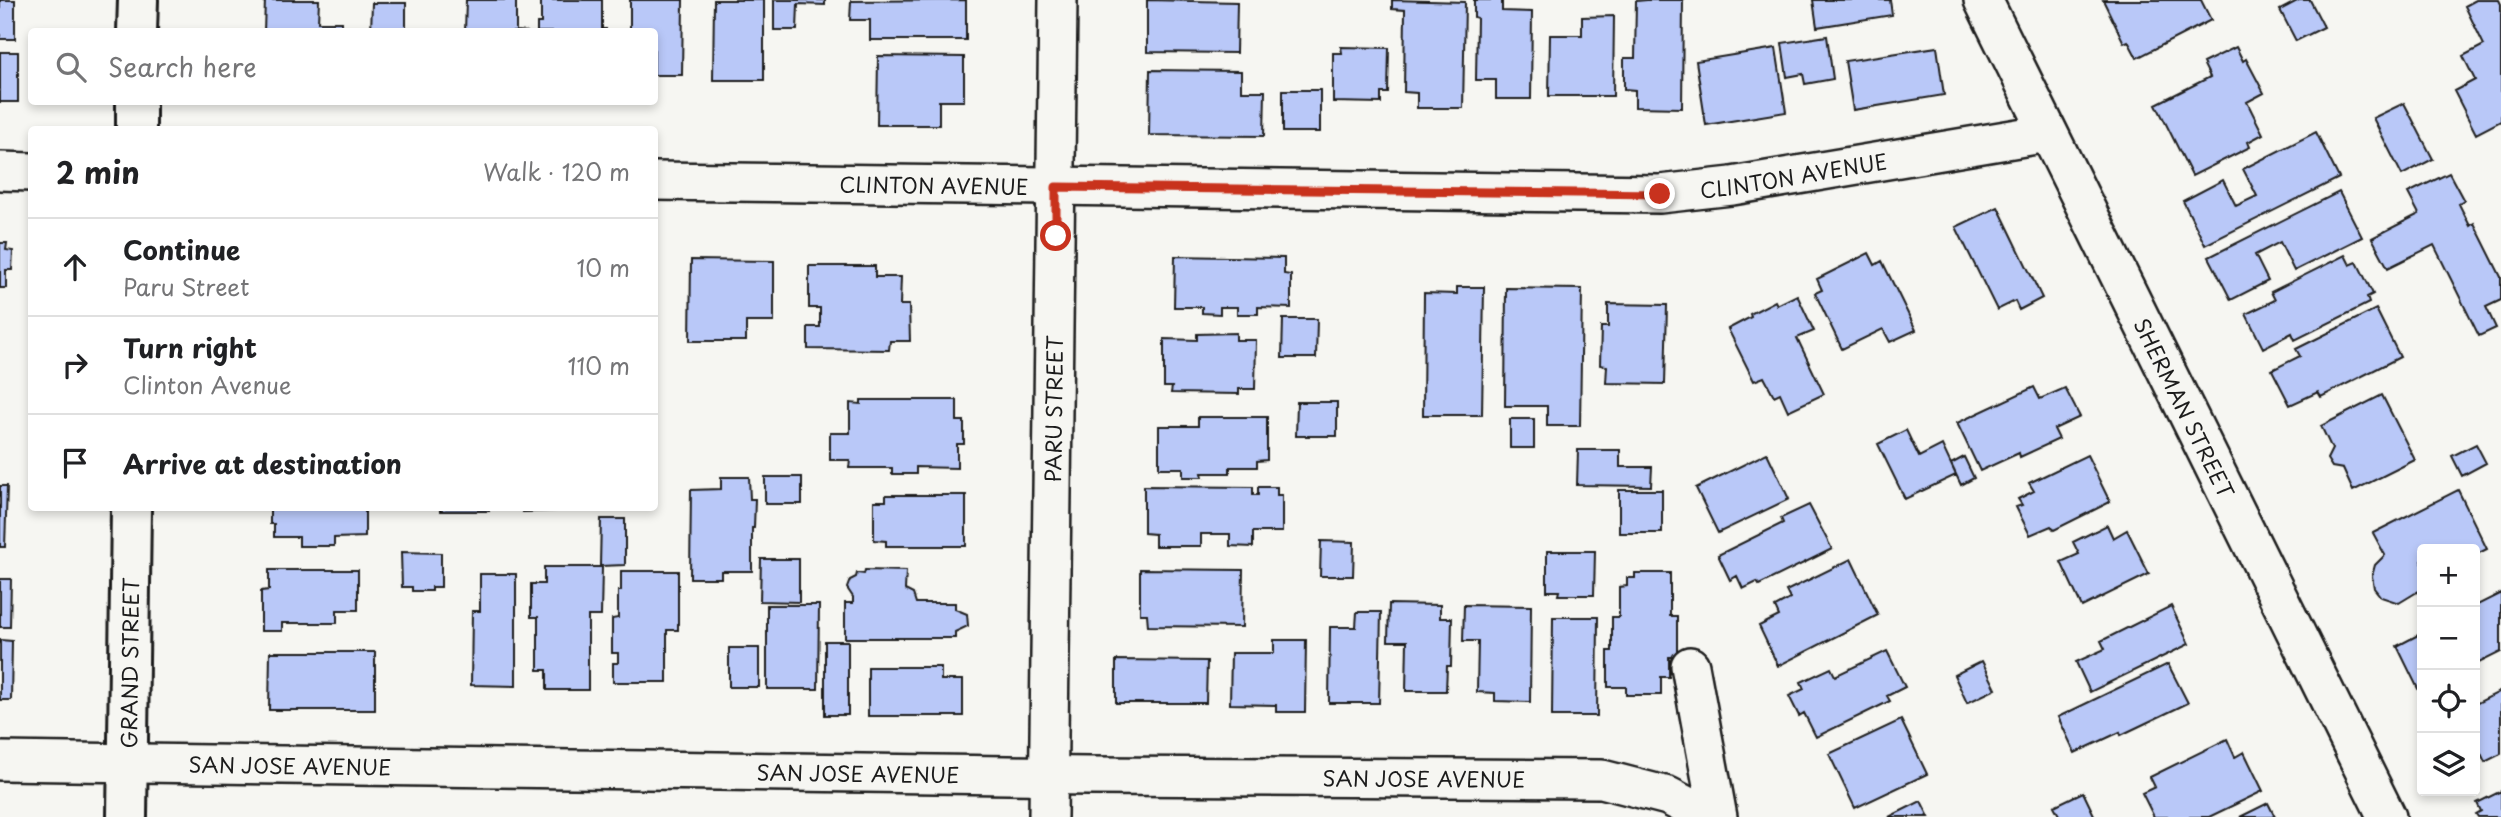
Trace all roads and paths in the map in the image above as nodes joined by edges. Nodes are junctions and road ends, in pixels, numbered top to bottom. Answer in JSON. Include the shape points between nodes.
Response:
{"nodes":[{"id":1,"x":138,"y":0,"type":"edge"},
{"id":2,"x":1059,"y":0,"type":"edge"},
{"id":3,"x":1983,"y":0,"type":"edge"},
{"id":4,"x":137,"y":28,"type":"edge"},
{"id":5,"x":136,"y":105,"type":"edge"},
{"id":6,"x":136,"y":126,"type":"edge"},
{"id":7,"x":2048,"y":133,"type":"junction"},
{"id":8,"x":0,"y":171,"type":"edge"},
{"id":9,"x":28,"y":172,"type":"edge"},
{"id":10,"x":658,"y":181,"type":"edge"},
{"id":11,"x":1056,"y":187,"type":"junction"},
{"id":12,"x":131,"y":511,"type":"edge"},
{"id":13,"x":1690,"y":666,"type":"dead end"},
{"id":14,"x":0,"y":761,"type":"edge"},
{"id":15,"x":128,"y":762,"type":"junction"},
{"id":16,"x":1048,"y":776,"type":"junction"},
{"id":17,"x":127,"y":817,"type":"edge"},
{"id":18,"x":1048,"y":817,"type":"edge"},
{"id":19,"x":1708,"y":817,"type":"edge"},
{"id":20,"x":1718,"y":817,"type":"edge"},
{"id":21,"x":2387,"y":817,"type":"edge"}],
"edges":[{"from":1,"to":4,"type":"street"},
{"from":2,"to":11,"type":"street","name":"PARU STREET"},
{"from":3,"to":7,"type":"street","name":"SHERMAN STREET"},
{"from":5,"to":6,"type":"street"},
{"from":7,"to":11,"type":"street","name":"CLINTON AVENUE","via":[[1660,194]]},
{"from":7,"to":21,"type":"street","name":"SHERMAN STREET"},
{"from":8,"to":9,"type":"street"},
{"from":10,"to":11,"type":"street","name":"CLINTON AVENUE"},
{"from":11,"to":16,"type":"street","name":"PARU STREET"},
{"from":12,"to":15,"type":"street","name":"GRAND STREET"},
{"from":13,"to":20,"type":"street"},
{"from":14,"to":15,"type":"street","name":"SAN JOSE AVENUE"},
{"from":15,"to":16,"type":"street","name":"SAN JOSE AVENUE"},
{"from":15,"to":17,"type":"street","name":"GRAND STREET"},
{"from":16,"to":18,"type":"street","name":"PARU STREET"},
{"from":16,"to":19,"type":"street","name":"SAN JOSE AVENUE","via":[[1602,779],[1668,796]]}]}
